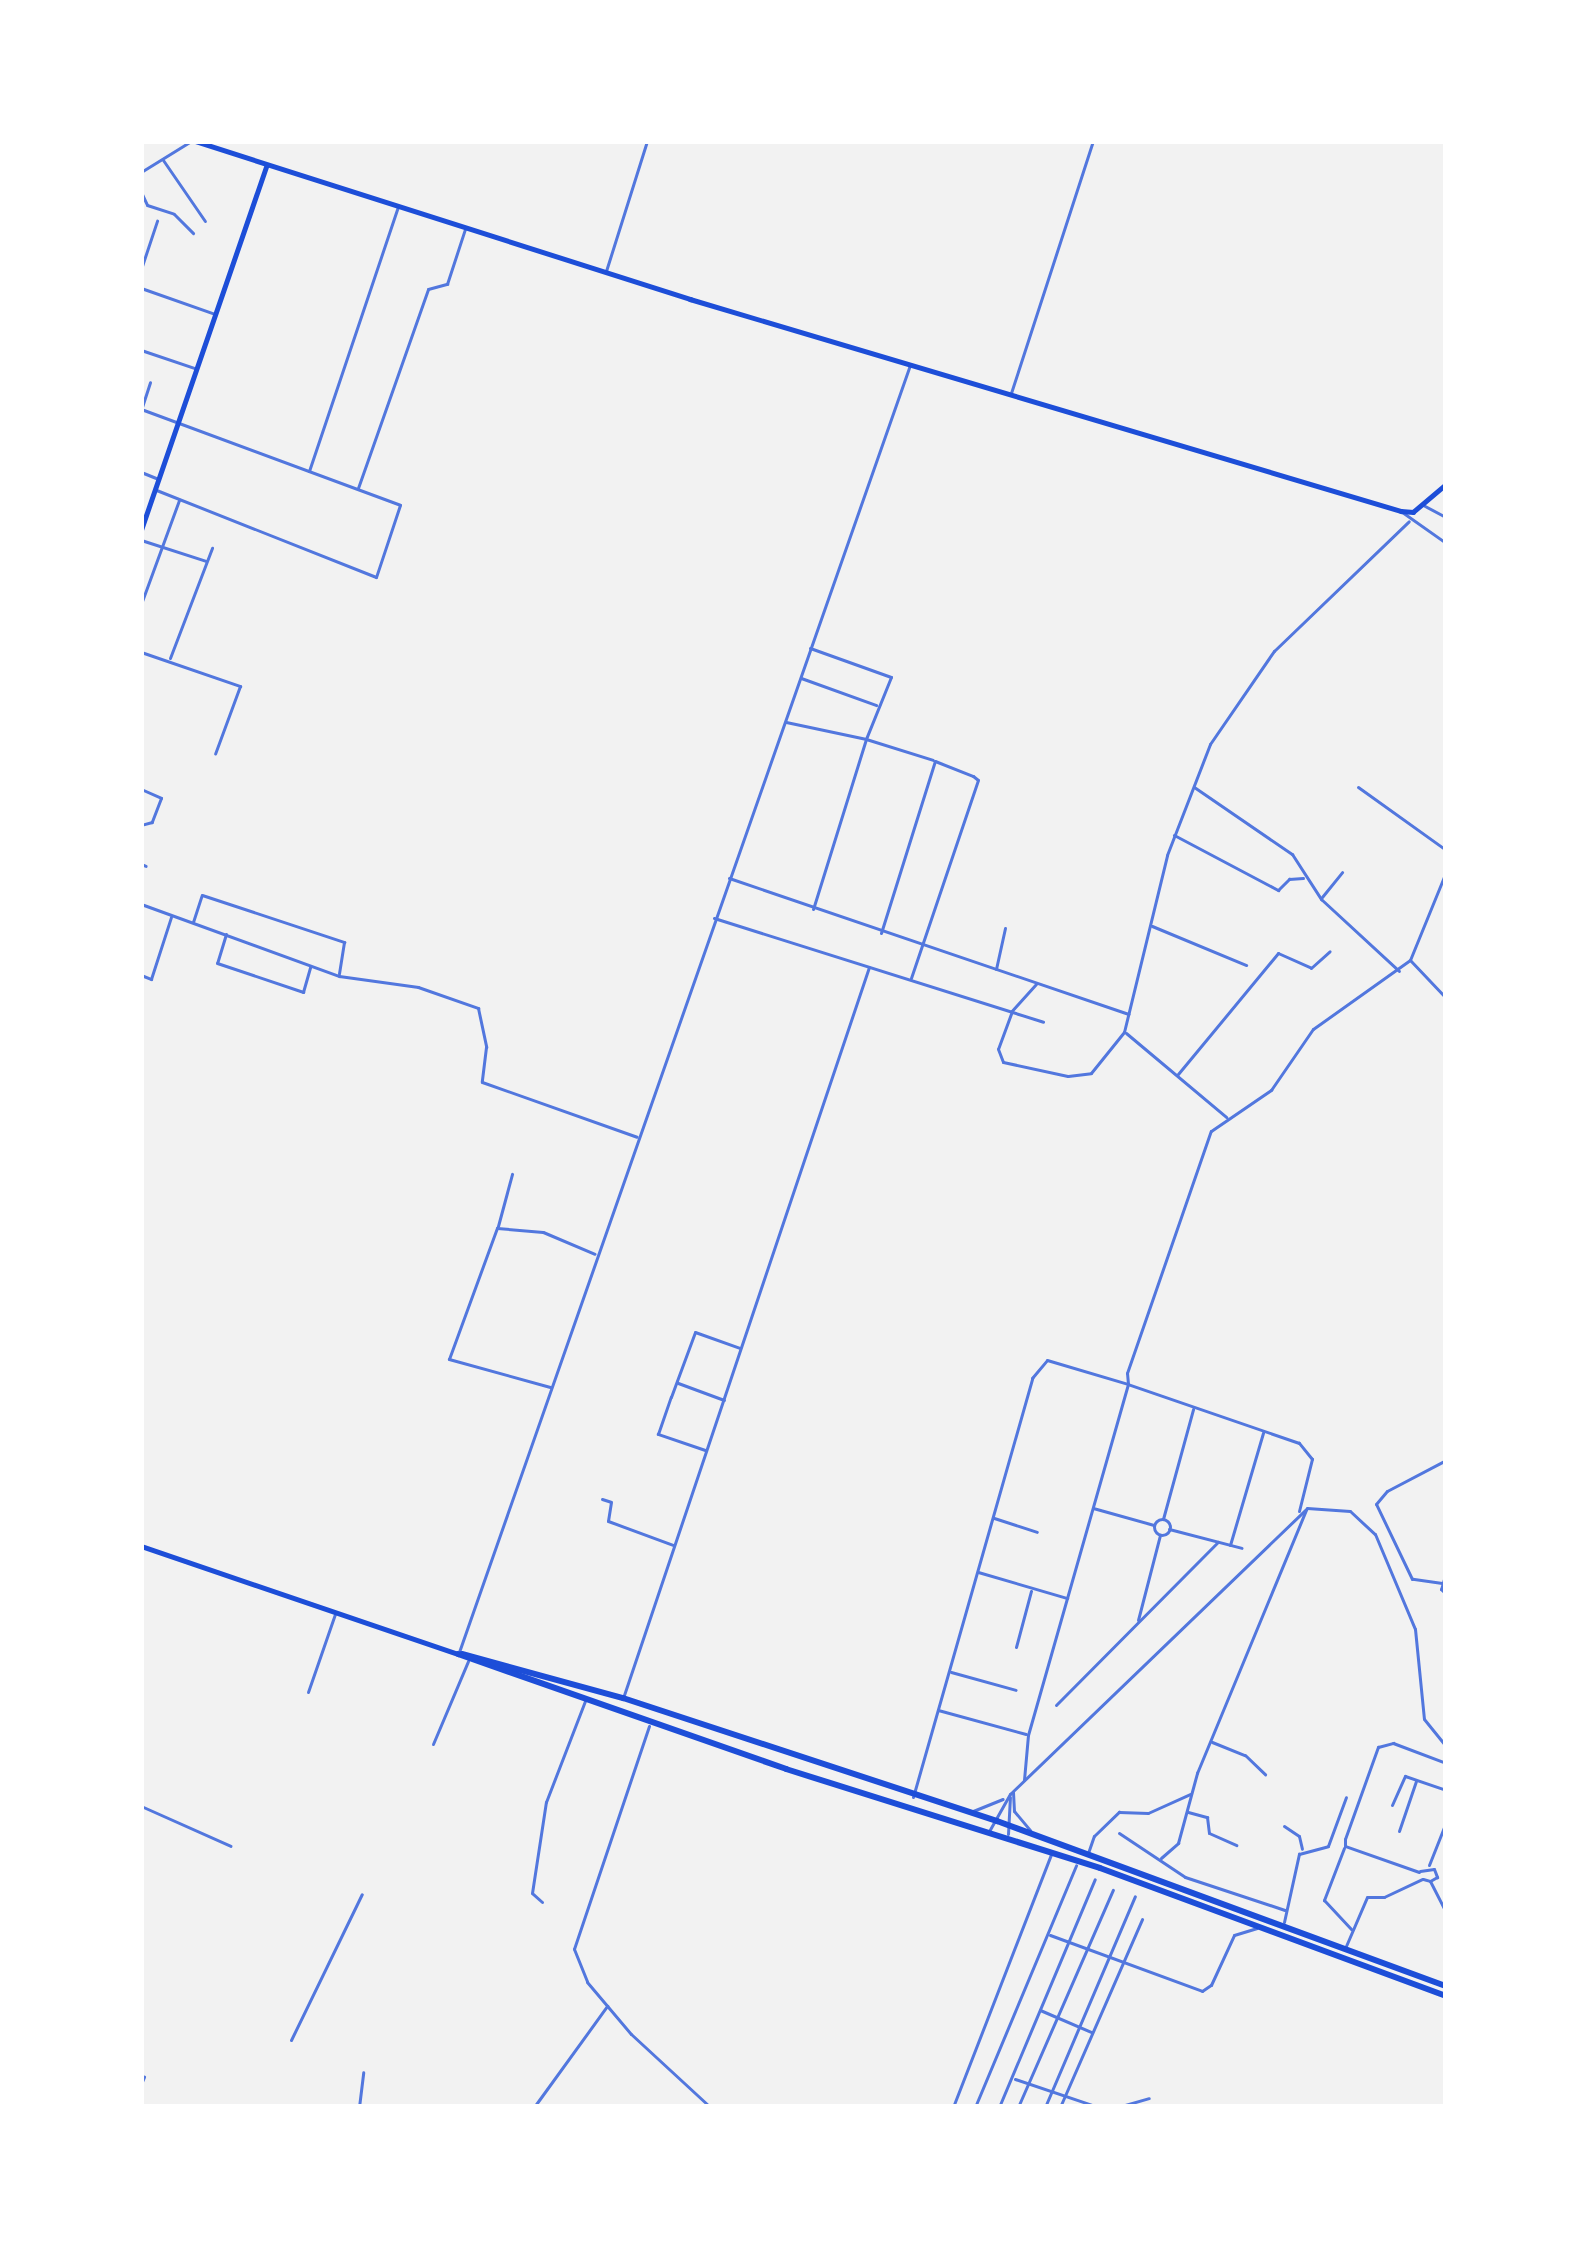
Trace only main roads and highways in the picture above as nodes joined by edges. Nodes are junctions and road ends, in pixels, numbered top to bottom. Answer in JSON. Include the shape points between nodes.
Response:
{"nodes":[{"id":1,"x":193,"y":141,"type":"edge"},
{"id":2,"x":266,"y":167,"type":"junction"},
{"id":3,"x":1446,"y":484,"type":"edge"},
{"id":4,"x":145,"y":507,"type":"edge"},
{"id":5,"x":141,"y":530,"type":"edge"},
{"id":6,"x":141,"y":1546,"type":"edge"},
{"id":7,"x":458,"y":1654,"type":"junction"},
{"id":8,"x":1446,"y":1986,"type":"edge"},
{"id":9,"x":1446,"y":1996,"type":"edge"}],
"edges":[{"from":1,"to":2,"type":"main road"},
{"from":2,"to":3,"type":"main road","via":[[1401,511],[1423,505]]},
{"from":2,"to":4,"type":"main road"},
{"from":4,"to":5,"type":"main road"},
{"from":6,"to":7,"type":"main road"},
{"from":7,"to":8,"type":"highway","via":[[622,1698],[993,1820]]},
{"from":7,"to":9,"type":"highway","via":[[1052,1852]]}]}
